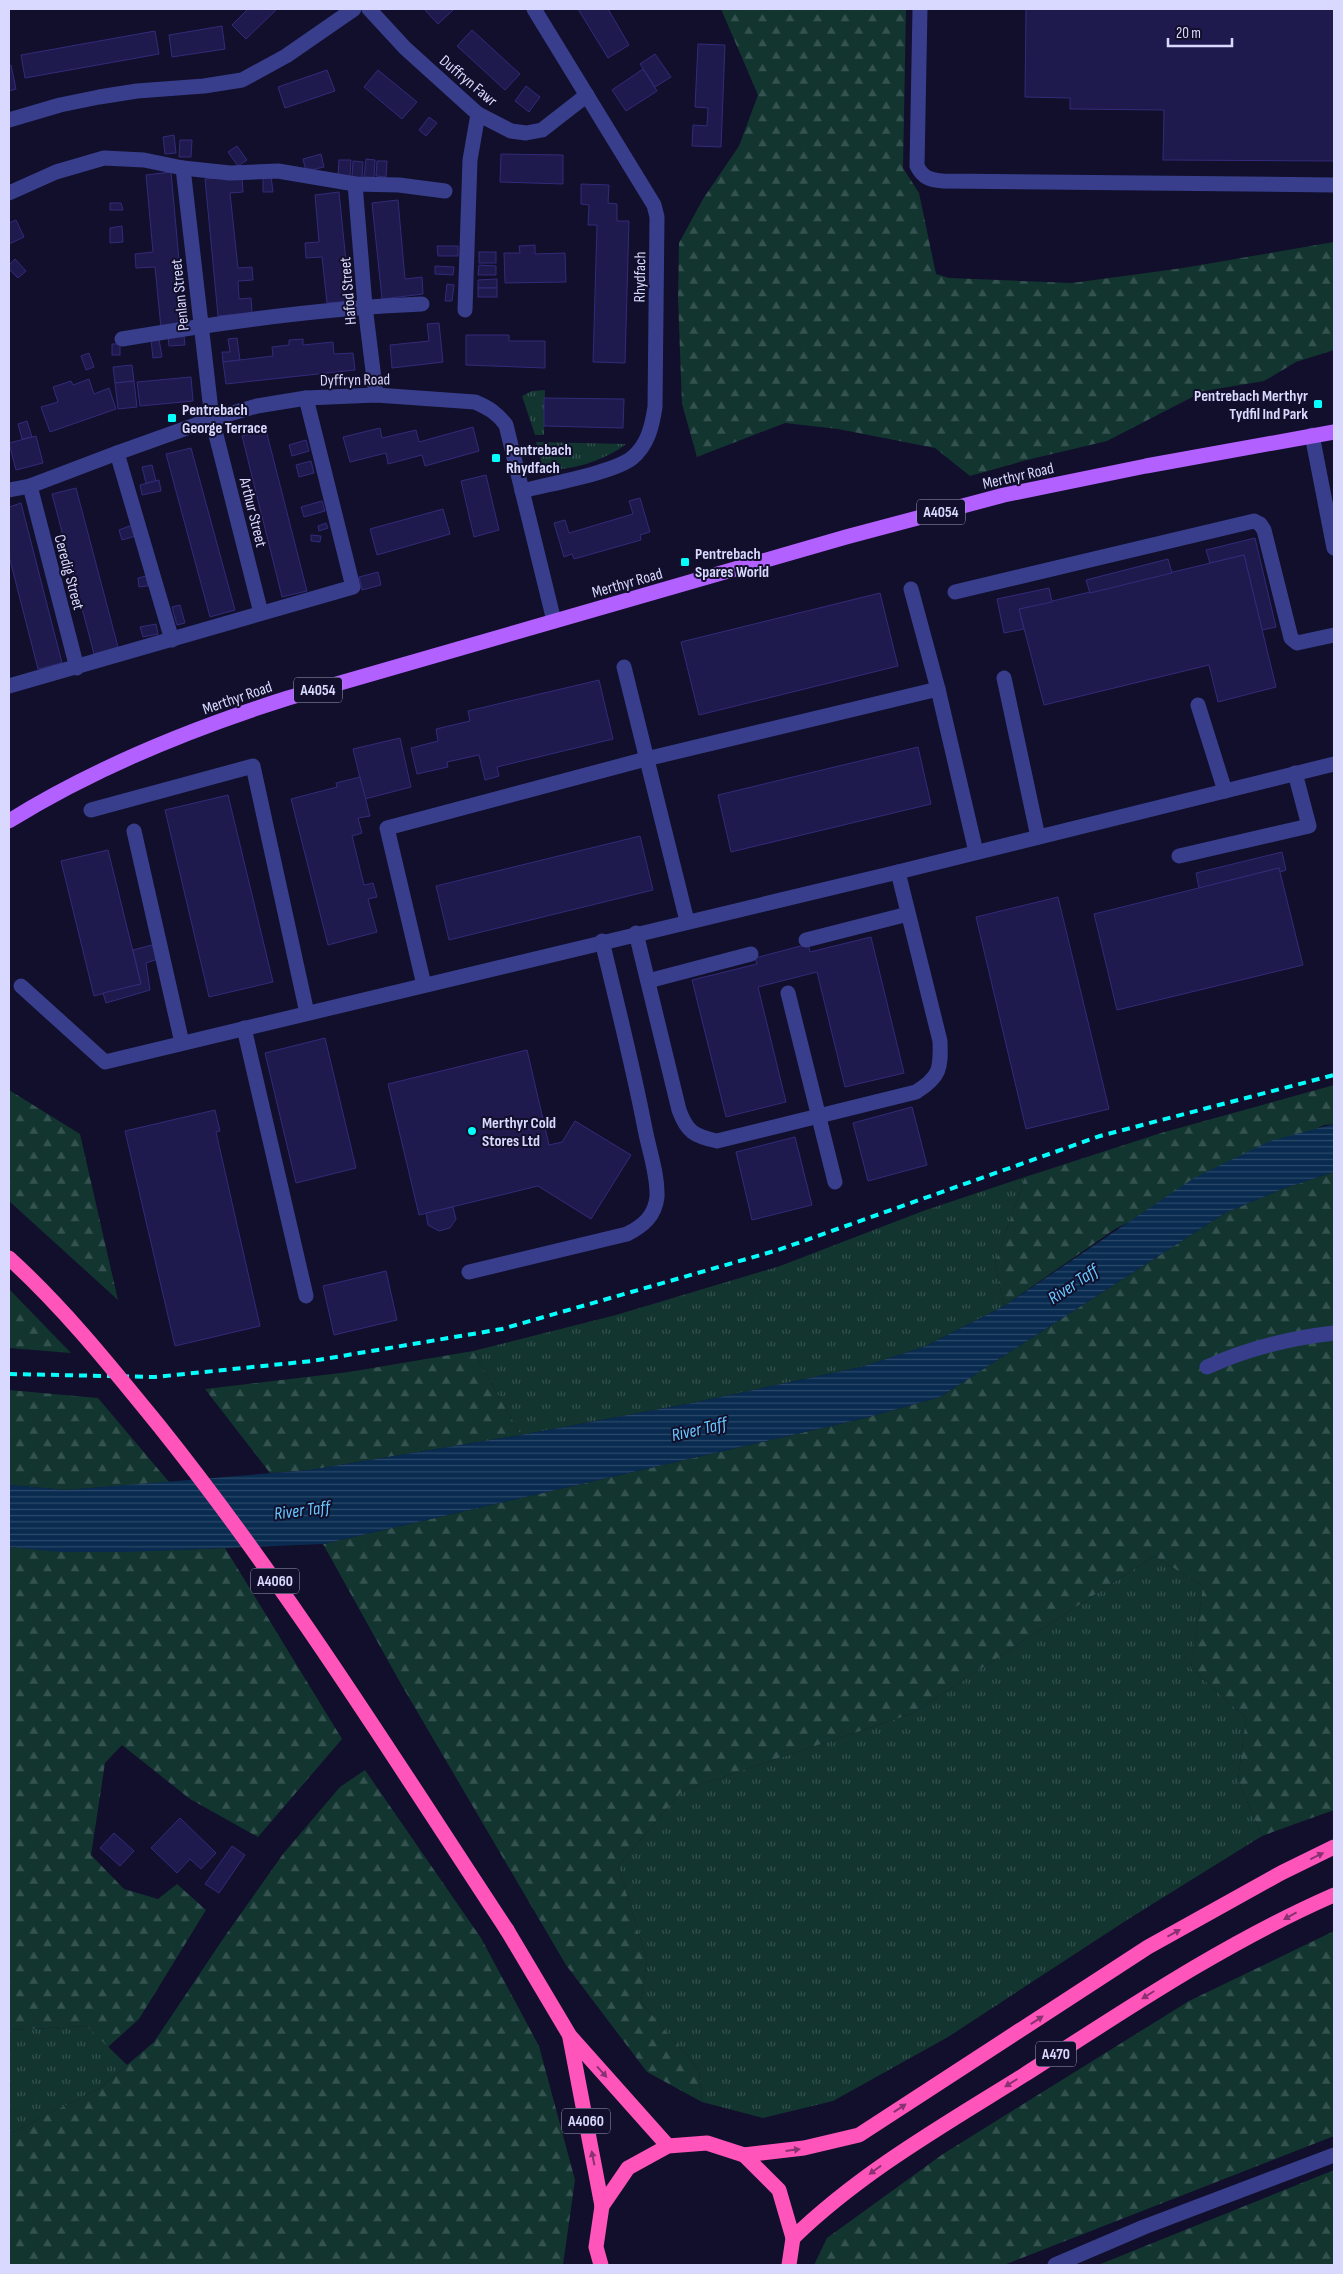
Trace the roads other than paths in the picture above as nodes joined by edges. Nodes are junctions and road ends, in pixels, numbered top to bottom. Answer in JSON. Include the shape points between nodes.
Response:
{"nodes":[{"id":1,"x":354,"y":9,"type":"edge"},
{"id":2,"x":369,"y":9,"type":"edge"},
{"id":3,"x":534,"y":9,"type":"edge"},
{"id":4,"x":920,"y":9,"type":"edge"},
{"id":5,"x":586,"y":95,"type":"junction"},
{"id":6,"x":478,"y":114,"type":"junction"},
{"id":7,"x":9,"y":120,"type":"edge"},
{"id":8,"x":184,"y":168,"type":"junction"},
{"id":9,"x":355,"y":184,"type":"junction"},
{"id":10,"x":1334,"y":185,"type":"edge"},
{"id":11,"x":445,"y":191,"type":"dead end"},
{"id":12,"x":9,"y":193,"type":"edge"},
{"id":13,"x":422,"y":304,"type":"dead end"},
{"id":14,"x":365,"y":306,"type":"junction"},
{"id":15,"x":465,"y":310,"type":"dead end"},
{"id":16,"x":200,"y":326,"type":"junction"},
{"id":17,"x":122,"y":339,"type":"dead end"},
{"id":18,"x":376,"y":395,"type":"junction"},
{"id":19,"x":306,"y":398,"type":"junction"},
{"id":20,"x":212,"y":419,"type":"junction"},
{"id":21,"x":1334,"y":432,"type":"edge"},
{"id":22,"x":1312,"y":435,"type":"junction"},
{"id":23,"x":118,"y":452,"type":"junction"},
{"id":24,"x":30,"y":486,"type":"junction"},
{"id":25,"x":9,"y":490,"type":"edge"},
{"id":26,"x":522,"y":491,"type":"junction"},
{"id":27,"x":1334,"y":548,"type":"edge"},
{"id":28,"x":911,"y":589,"type":"dead end"},
{"id":29,"x":955,"y":592,"type":"dead end"},
{"id":30,"x":261,"y":613,"type":"junction"},
{"id":31,"x":554,"y":621,"type":"junction"},
{"id":32,"x":1334,"y":635,"type":"edge"},
{"id":33,"x":172,"y":640,"type":"junction"},
{"id":34,"x":624,"y":667,"type":"dead end"},
{"id":35,"x":77,"y":668,"type":"junction"},
{"id":36,"x":1004,"y":678,"type":"dead end"},
{"id":37,"x":9,"y":686,"type":"edge"},
{"id":38,"x":938,"y":689,"type":"junction"},
{"id":39,"x":1198,"y":705,"type":"dead end"},
{"id":40,"x":646,"y":759,"type":"junction"},
{"id":41,"x":1334,"y":764,"type":"edge"},
{"id":42,"x":1296,"y":774,"type":"junction"},
{"id":43,"x":1225,"y":791,"type":"junction"},
{"id":44,"x":91,"y":810,"type":"dead end"},
{"id":45,"x":9,"y":821,"type":"edge"},
{"id":46,"x":134,"y":831,"type":"dead end"},
{"id":47,"x":1038,"y":837,"type":"junction"},
{"id":48,"x":976,"y":852,"type":"junction"},
{"id":49,"x":1179,"y":856,"type":"dead end"},
{"id":50,"x":898,"y":872,"type":"junction"},
{"id":51,"x":908,"y":914,"type":"junction"},
{"id":52,"x":687,"y":921,"type":"junction"},
{"id":53,"x":636,"y":933,"type":"junction"},
{"id":54,"x":806,"y":940,"type":"dead end"},
{"id":55,"x":602,"y":941,"type":"junction"},
{"id":56,"x":751,"y":954,"type":"dead end"},
{"id":57,"x":648,"y":981,"type":"junction"},
{"id":58,"x":424,"y":985,"type":"junction"},
{"id":59,"x":21,"y":986,"type":"dead end"},
{"id":60,"x":788,"y":993,"type":"dead end"},
{"id":61,"x":307,"y":1013,"type":"junction"},
{"id":62,"x":244,"y":1028,"type":"junction"},
{"id":63,"x":182,"y":1043,"type":"junction"},
{"id":64,"x":819,"y":1116,"type":"junction"},
{"id":65,"x":835,"y":1182,"type":"dead end"},
{"id":66,"x":9,"y":1258,"type":"edge"},
{"id":67,"x":469,"y":1272,"type":"dead end"},
{"id":68,"x":306,"y":1296,"type":"dead end"},
{"id":69,"x":1334,"y":1333,"type":"edge"},
{"id":70,"x":1207,"y":1368,"type":"dead end"},
{"id":71,"x":1334,"y":1847,"type":"edge"},
{"id":72,"x":1334,"y":1895,"type":"edge"},
{"id":73,"x":570,"y":2036,"type":"junction"},
{"id":74,"x":668,"y":2146,"type":"junction"},
{"id":75,"x":1334,"y":2154,"type":"edge"},
{"id":76,"x":744,"y":2155,"type":"junction"},
{"id":77,"x":602,"y":2206,"type":"junction"},
{"id":78,"x":793,"y":2238,"type":"junction"},
{"id":79,"x":601,"y":2265,"type":"edge"},
{"id":80,"x":789,"y":2265,"type":"edge"},
{"id":81,"x":1055,"y":2265,"type":"edge"}],
"edges":[{"from":1,"to":7,"type":"street","via":[[286,56],[242,80],[137,90],[60,105]]},
{"from":2,"to":6,"type":"street","name":"Duffryn Fawr","via":[[405,48]]},
{"from":3,"to":5,"type":"street","name":"Rhydfach"},
{"from":4,"to":10,"type":"street","via":[[917,166],[922,176],[933,181]]},
{"from":5,"to":6,"type":"street","name":"Duffryn Fawr","via":[[542,130],[526,133],[511,131]]},
{"from":5,"to":26,"type":"street","name":"Rhydfach","via":[[654,205],[657,217],[655,407],[652,426],[633,458],[617,466]]},
{"from":6,"to":15,"type":"street","via":[[470,160]]},
{"from":8,"to":9,"type":"street","via":[[230,173],[278,171]]},
{"from":8,"to":12,"type":"street","via":[[144,160],[104,158],[56,172]]},
{"from":8,"to":16,"type":"street","name":"Penlan Street"},
{"from":9,"to":11,"type":"street"},
{"from":9,"to":14,"type":"street","name":"Hafod Street"},
{"from":13,"to":14,"type":"street"},
{"from":14,"to":16,"type":"street"},
{"from":14,"to":18,"type":"street","name":"Hafod Street"},
{"from":16,"to":17,"type":"street"},
{"from":16,"to":20,"type":"street","name":"Penlan Street"},
{"from":18,"to":19,"type":"street","name":"Dyffryn Road"},
{"from":18,"to":26,"type":"street","name":"Dyffryn Road","via":[[462,400],[488,407],[506,425]]},
{"from":19,"to":20,"type":"street","name":"Dyffryn Road","via":[[257,406]]},
{"from":19,"to":30,"type":"street","via":[[353,587]]},
{"from":20,"to":23,"type":"street","name":"Dyffryn Road"},
{"from":20,"to":30,"type":"street","name":"Arthur Street"},
{"from":21,"to":22,"type":"main road","name":"Merthyr Road","number":"A4054"},
{"from":22,"to":27,"type":"street"},
{"from":22,"to":31,"type":"main road","name":"Merthyr Road","number":"A4054","via":[[1004,495]]},
{"from":23,"to":24,"type":"street","name":"Dyffryn Road"},
{"from":23,"to":33,"type":"street"},
{"from":24,"to":25,"type":"street","name":"Dyffryn Road"},
{"from":24,"to":35,"type":"street","name":"Ceredig Street"},
{"from":26,"to":31,"type":"street","name":"Dyffryn Road"},
{"from":28,"to":38,"type":"street"},
{"from":29,"to":32,"type":"street","via":[[1254,521],[1264,530],[1291,638],[1297,643]]},
{"from":30,"to":33,"type":"street"},
{"from":31,"to":45,"type":"main road","name":"Merthyr Road","number":"A4054","via":[[230,716],[120,760]]},
{"from":33,"to":35,"type":"street"},
{"from":34,"to":40,"type":"street"},
{"from":35,"to":37,"type":"street"},
{"from":36,"to":47,"type":"street"},
{"from":38,"to":40,"type":"street"},
{"from":38,"to":48,"type":"street"},
{"from":39,"to":43,"type":"street"},
{"from":40,"to":52,"type":"street"},
{"from":40,"to":58,"type":"street","via":[[387,828]]},
{"from":41,"to":42,"type":"street"},
{"from":42,"to":43,"type":"street"},
{"from":42,"to":49,"type":"street","via":[[1309,826]]},
{"from":43,"to":47,"type":"street"},
{"from":44,"to":61,"type":"street","via":[[252,766]]},
{"from":46,"to":63,"type":"street"},
{"from":47,"to":48,"type":"street"},
{"from":48,"to":50,"type":"street"},
{"from":50,"to":51,"type":"street"},
{"from":50,"to":52,"type":"street"},
{"from":51,"to":54,"type":"street"},
{"from":51,"to":64,"type":"street","via":[[940,1041],[941,1063],[932,1082],[916,1092]]},
{"from":52,"to":53,"type":"street"},
{"from":53,"to":55,"type":"street"},
{"from":53,"to":57,"type":"street"},
{"from":55,"to":58,"type":"street"},
{"from":55,"to":67,"type":"street","via":[[651,1159],[657,1196],[654,1208],[649,1219],[627,1234]]},
{"from":56,"to":57,"type":"street"},
{"from":57,"to":64,"type":"street","via":[[679,1110],[685,1125],[700,1137],[717,1141]]},
{"from":58,"to":61,"type":"street"},
{"from":59,"to":63,"type":"street","via":[[104,1062]]},
{"from":60,"to":64,"type":"street"},
{"from":61,"to":62,"type":"street"},
{"from":62,"to":63,"type":"street"},
{"from":62,"to":68,"type":"street"},
{"from":64,"to":65,"type":"street"},
{"from":66,"to":73,"type":"highway","number":"A4060","bridge":true,"via":[[42,1288],[97,1350],[189,1464],[274,1580],[507,1930]]},
{"from":69,"to":70,"type":"street","via":[[1308,1336],[1230,1356]]},
{"from":76,"to":71,"type":"highway","number":"A470","one_way":true,"via":[[804,2148],[859,2135],[1148,1947]]},
{"from":72,"to":78,"type":"highway","number":"A470","one_way":true,"via":[[1297,1911],[1168,1983],[876,2168],[821,2211]]},
{"from":73,"to":74,"type":"highway","number":"A4060","one_way":true},
{"from":77,"to":73,"type":"highway","number":"A4060","one_way":true},
{"from":74,"to":76,"type":"highway","via":[[707,2143]]},
{"from":74,"to":77,"type":"highway","via":[[628,2168]]},
{"from":75,"to":81,"type":"street"},
{"from":76,"to":78,"type":"highway","via":[[779,2190]]},
{"from":77,"to":79,"type":"highway","via":[[596,2247]]},
{"from":78,"to":80,"type":"highway"}]}
